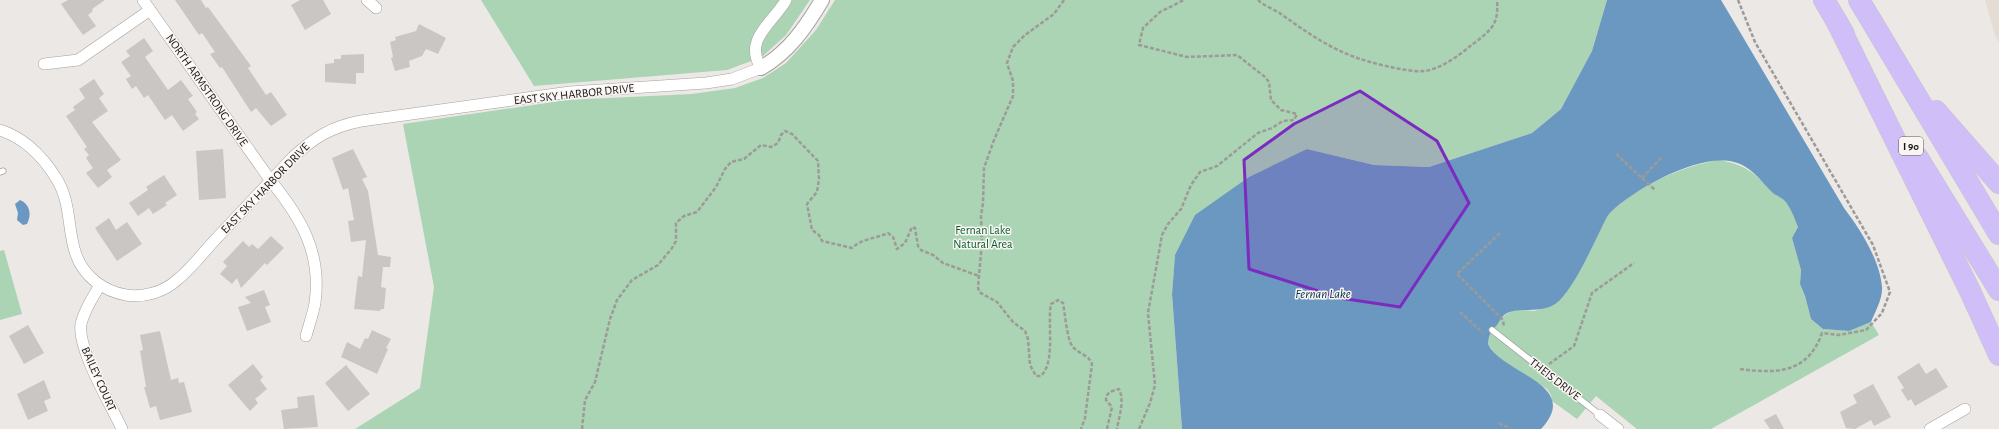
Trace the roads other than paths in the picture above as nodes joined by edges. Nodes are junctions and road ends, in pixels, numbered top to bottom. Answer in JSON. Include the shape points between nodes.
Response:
{"nodes":[{"id":1,"x":143,"y":0,"type":"edge"},
{"id":2,"x":367,"y":0,"type":"edge"},
{"id":3,"x":786,"y":0,"type":"edge"},
{"id":4,"x":822,"y":0,"type":"edge"},
{"id":5,"x":1824,"y":0,"type":"edge"},
{"id":6,"x":1859,"y":0,"type":"edge"},
{"id":7,"x":376,"y":8,"type":"dead end"},
{"id":8,"x":150,"y":10,"type":"junction"},
{"id":9,"x":1837,"y":22,"type":"junction"},
{"id":10,"x":44,"y":64,"type":"dead end"},
{"id":11,"x":761,"y":68,"type":"junction"},
{"id":12,"x":1901,"y":71,"type":"junction"},
{"id":13,"x":0,"y":130,"type":"edge"},
{"id":14,"x":270,"y":181,"type":"junction"},
{"id":15,"x":1999,"y":183,"type":"edge"},
{"id":16,"x":1999,"y":234,"type":"edge"},
{"id":17,"x":100,"y":285,"type":"junction"},
{"id":18,"x":1999,"y":290,"type":"edge"},
{"id":19,"x":1492,"y":330,"type":"dead end"},
{"id":20,"x":306,"y":336,"type":"dead end"},
{"id":21,"x":1999,"y":355,"type":"edge"},
{"id":22,"x":1965,"y":409,"type":"dead end"},
{"id":23,"x":1600,"y":414,"type":"joint"},
{"id":24,"x":122,"y":429,"type":"edge"},
{"id":25,"x":1618,"y":429,"type":"edge"},
{"id":26,"x":1930,"y":429,"type":"edge"}],
"edges":[{"from":1,"to":8,"type":"street","name":"NORTH ARMSTRONG DRIVE"},
{"from":2,"to":7,"type":"street"},
{"from":3,"to":11,"type":"street","via":[[757,42],[754,54]]},
{"from":4,"to":11,"type":"street","via":[[793,42],[778,57]]},
{"from":5,"to":9,"type":"highway","number":"I 90"},
{"from":6,"to":12,"type":"highway","number":"I 90"},
{"from":8,"to":10,"type":"street","via":[[78,60]]},
{"from":8,"to":14,"type":"street","name":"NORTH ARMSTRONG DRIVE"},
{"from":9,"to":18,"type":"highway","number":"I 90"},
{"from":9,"to":21,"type":"highway"},
{"from":11,"to":14,"type":"street","name":"EAST SKY HARBOR DRIVE","via":[[732,79],[706,83],[570,92],[344,124],[308,142]]},
{"from":12,"to":15,"type":"highway","number":"I 90"},
{"from":12,"to":16,"type":"highway","number":"I 90"},
{"from":13,"to":17,"type":"street","name":"EAST SKY HARBOR DRIVE","via":[[26,142],[56,178],[67,207],[74,254],[85,271]]},
{"from":14,"to":17,"type":"street","name":"EAST SKY HARBOR DRIVE","via":[[177,281],[149,294],[136,296],[117,294]]},
{"from":14,"to":20,"type":"street","name":"NORTH ARMSTRONG DRIVE","via":[[293,208],[304,230],[316,270],[315,298]]},
{"from":17,"to":24,"type":"street","name":"BAILEY COURT","via":[[85,313],[81,324],[81,336],[89,361]]},
{"from":19,"to":23,"type":"lane","name":"THEIS DRIVE"},
{"from":22,"to":26,"type":"street"},
{"from":23,"to":25,"type":"street","name":"THEIS DRIVE"}]}
